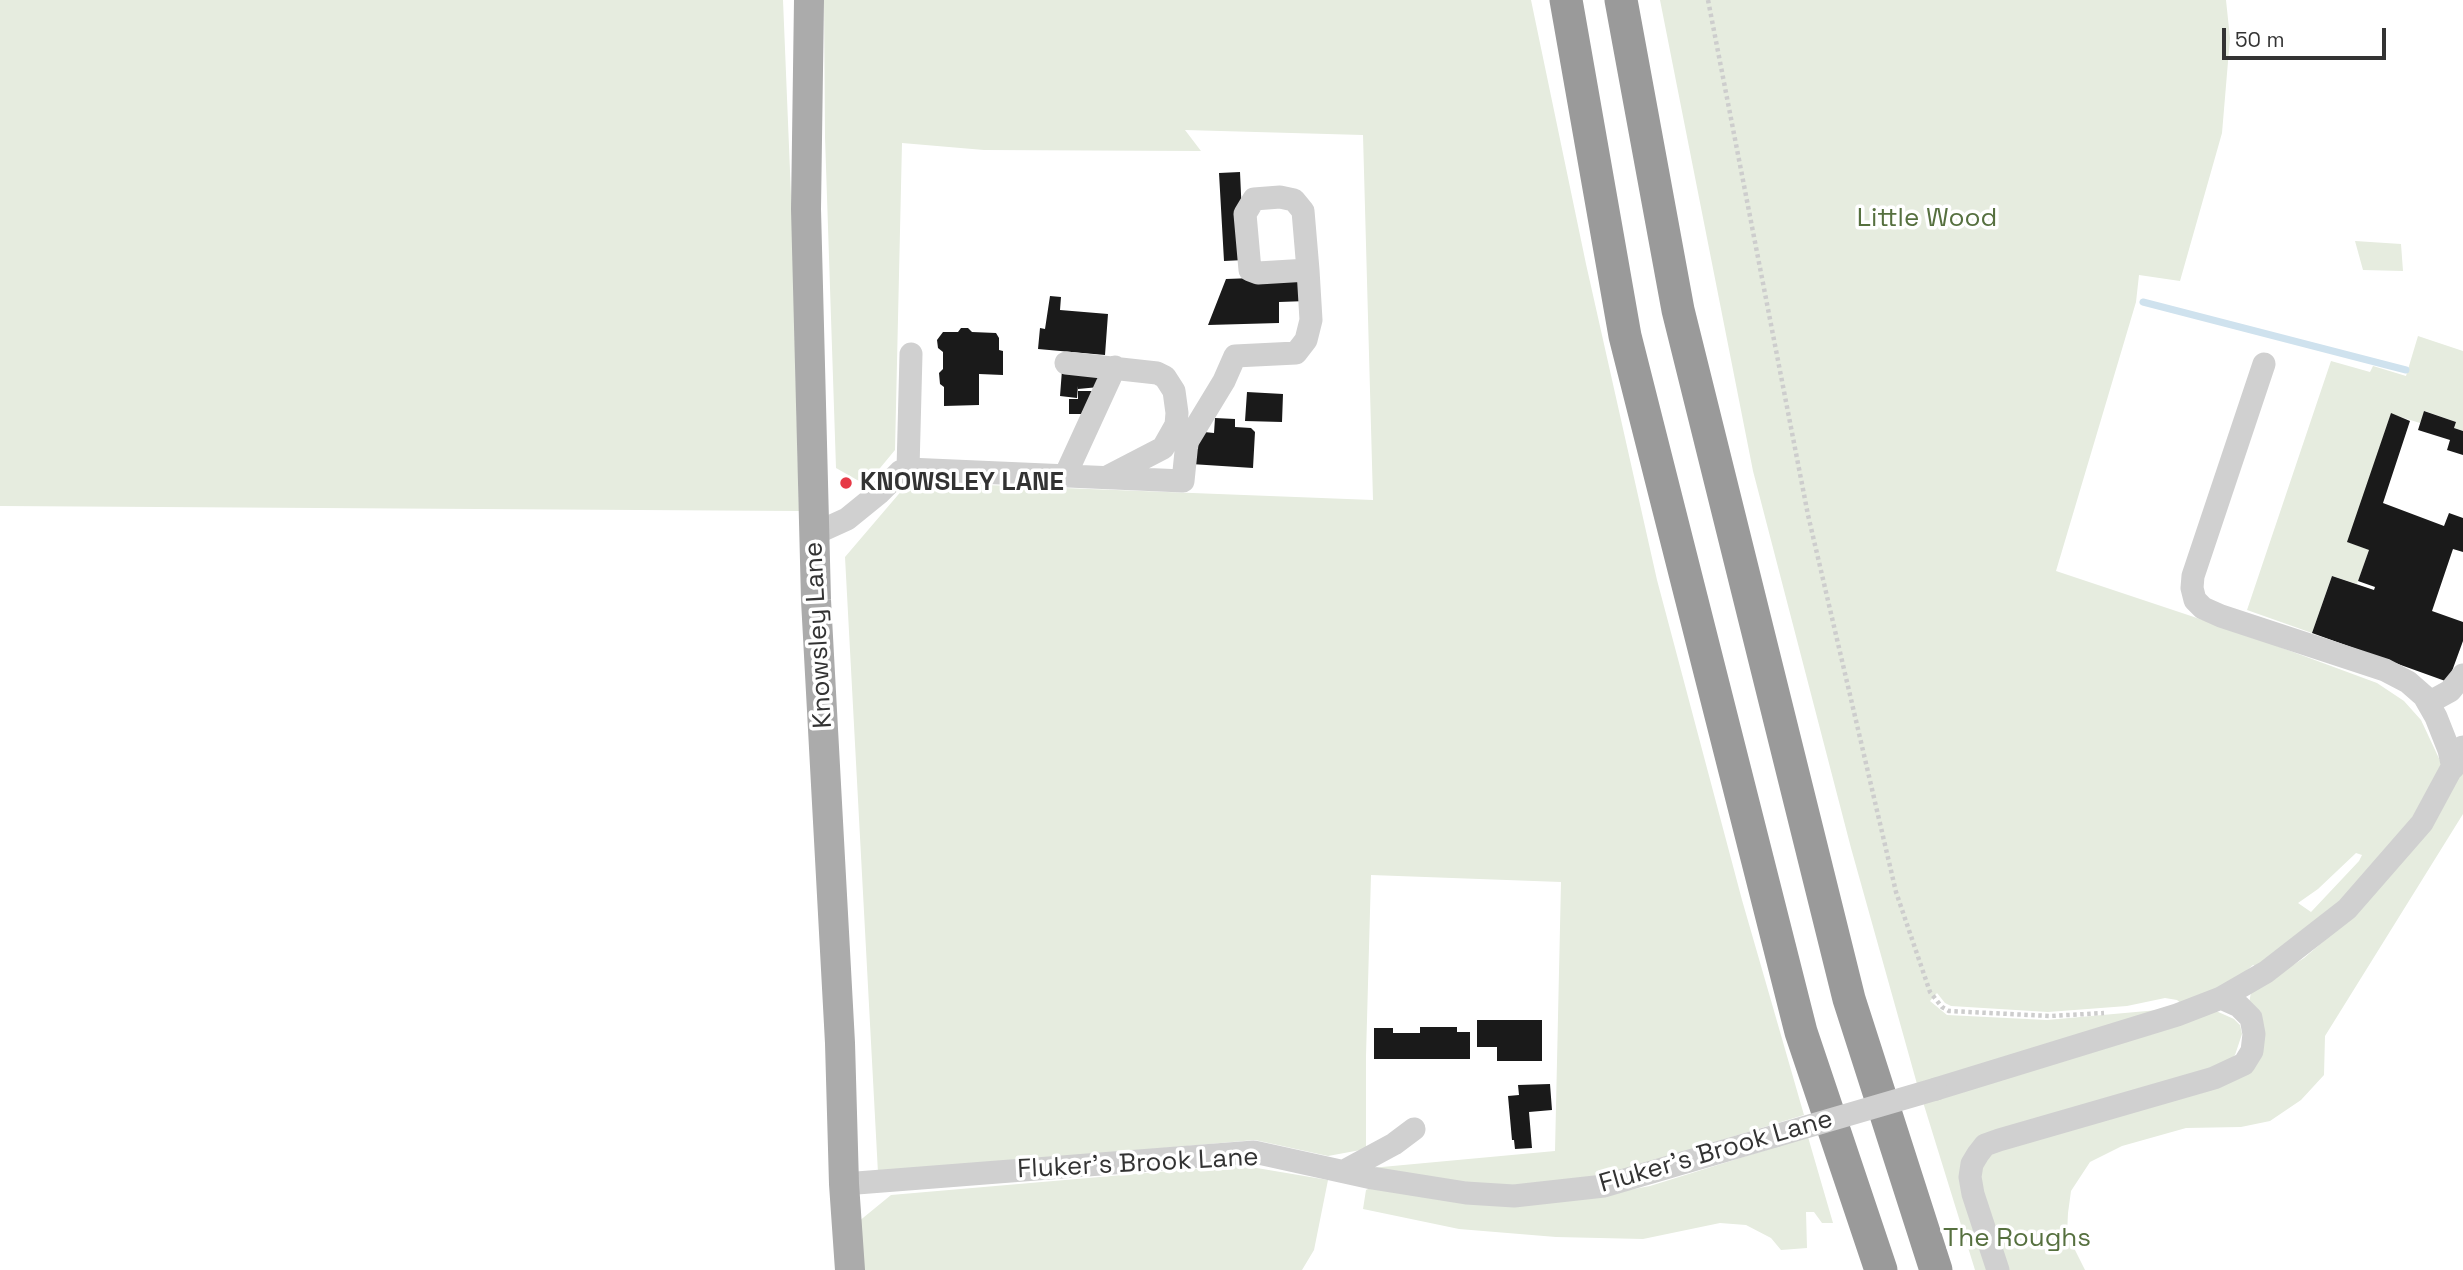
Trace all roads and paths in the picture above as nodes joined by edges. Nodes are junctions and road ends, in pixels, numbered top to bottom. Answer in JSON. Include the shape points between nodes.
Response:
{"nodes":[{"id":1,"x":809,"y":0,"type":"edge"},
{"id":2,"x":1566,"y":0,"type":"edge"},
{"id":3,"x":1621,"y":0,"type":"edge"},
{"id":4,"x":1708,"y":0,"type":"edge"},
{"id":5,"x":1308,"y":270,"type":"dead end"},
{"id":6,"x":911,"y":354,"type":"dead end"},
{"id":7,"x":1066,"y":363,"type":"dead end"},
{"id":8,"x":2264,"y":364,"type":"dead end"},
{"id":9,"x":1115,"y":367,"type":"junction"},
{"id":10,"x":908,"y":469,"type":"junction"},
{"id":11,"x":1065,"y":476,"type":"junction"},
{"id":12,"x":1105,"y":478,"type":"junction"},
{"id":13,"x":814,"y":534,"type":"junction"},
{"id":14,"x":2463,"y":675,"type":"edge"},
{"id":15,"x":2428,"y":703,"type":"junction"},
{"id":16,"x":2463,"y":747,"type":"edge"},
{"id":17,"x":2453,"y":768,"type":"junction"},
{"id":18,"x":2221,"y":998,"type":"junction"},
{"id":19,"x":2107,"y":1012,"type":"dead end"},
{"id":20,"x":1414,"y":1129,"type":"dead end"},
{"id":21,"x":1344,"y":1171,"type":"junction"},
{"id":22,"x":844,"y":1184,"type":"junction"},
{"id":23,"x":850,"y":1270,"type":"edge"},
{"id":24,"x":1881,"y":1270,"type":"edge"},
{"id":25,"x":1936,"y":1270,"type":"edge"},
{"id":26,"x":1998,"y":1270,"type":"edge"}],
"edges":[{"from":1,"to":13,"type":"main road","name":"Knowsley Lane","via":[[806,209]]},
{"from":2,"to":24,"type":"highway","via":[[1629,349],[1801,1032]]},
{"from":3,"to":25,"type":"highway","via":[[1678,310],[1815,864],[1849,999]]},
{"from":4,"to":19,"type":"path","via":[[1808,515],[1896,892],[1930,992],[1948,1011],[2050,1016]]},
{"from":5,"to":12,"type":"street","via":[[1311,320],[1306,340],[1296,353],[1235,356],[1187,442],[1183,481]]},
{"from":6,"to":10,"type":"street"},
{"from":7,"to":9,"type":"street"},
{"from":8,"to":15,"type":"street","via":[[2193,576],[2195,600],[2221,616],[2385,670],[2408,682]]},
{"from":9,"to":11,"type":"street"},
{"from":9,"to":12,"type":"street","via":[[1165,377],[1174,391],[1176,425],[1163,448]]},
{"from":10,"to":11,"type":"street"},
{"from":10,"to":13,"type":"street","via":[[847,519]]},
{"from":11,"to":12,"type":"street"},
{"from":13,"to":22,"type":"main road","name":"Knowsley Lane"},
{"from":14,"to":15,"type":"street","via":[[2451,691]]},
{"from":15,"to":17,"type":"street"},
{"from":16,"to":17,"type":"street","name":"Fluker's Brook Lane"},
{"from":17,"to":18,"type":"street","name":"Fluker's Brook Lane","via":[[2422,823],[2347,909],[2266,972]]},
{"from":18,"to":21,"type":"street","name":"Fluker's Brook Lane","bridge":true,"via":[[1604,1186],[1514,1196]]},
{"from":18,"to":26,"type":"street","via":[[2251,1018],[2255,1034],[2244,1064],[2214,1078],[1999,1140],[1978,1154],[1970,1177]]},
{"from":20,"to":21,"type":"street"},
{"from":21,"to":22,"type":"street","name":"Fluker's Brook Lane","via":[[1254,1152]]},
{"from":22,"to":23,"type":"main road","name":"Knowsley Lane"}]}
